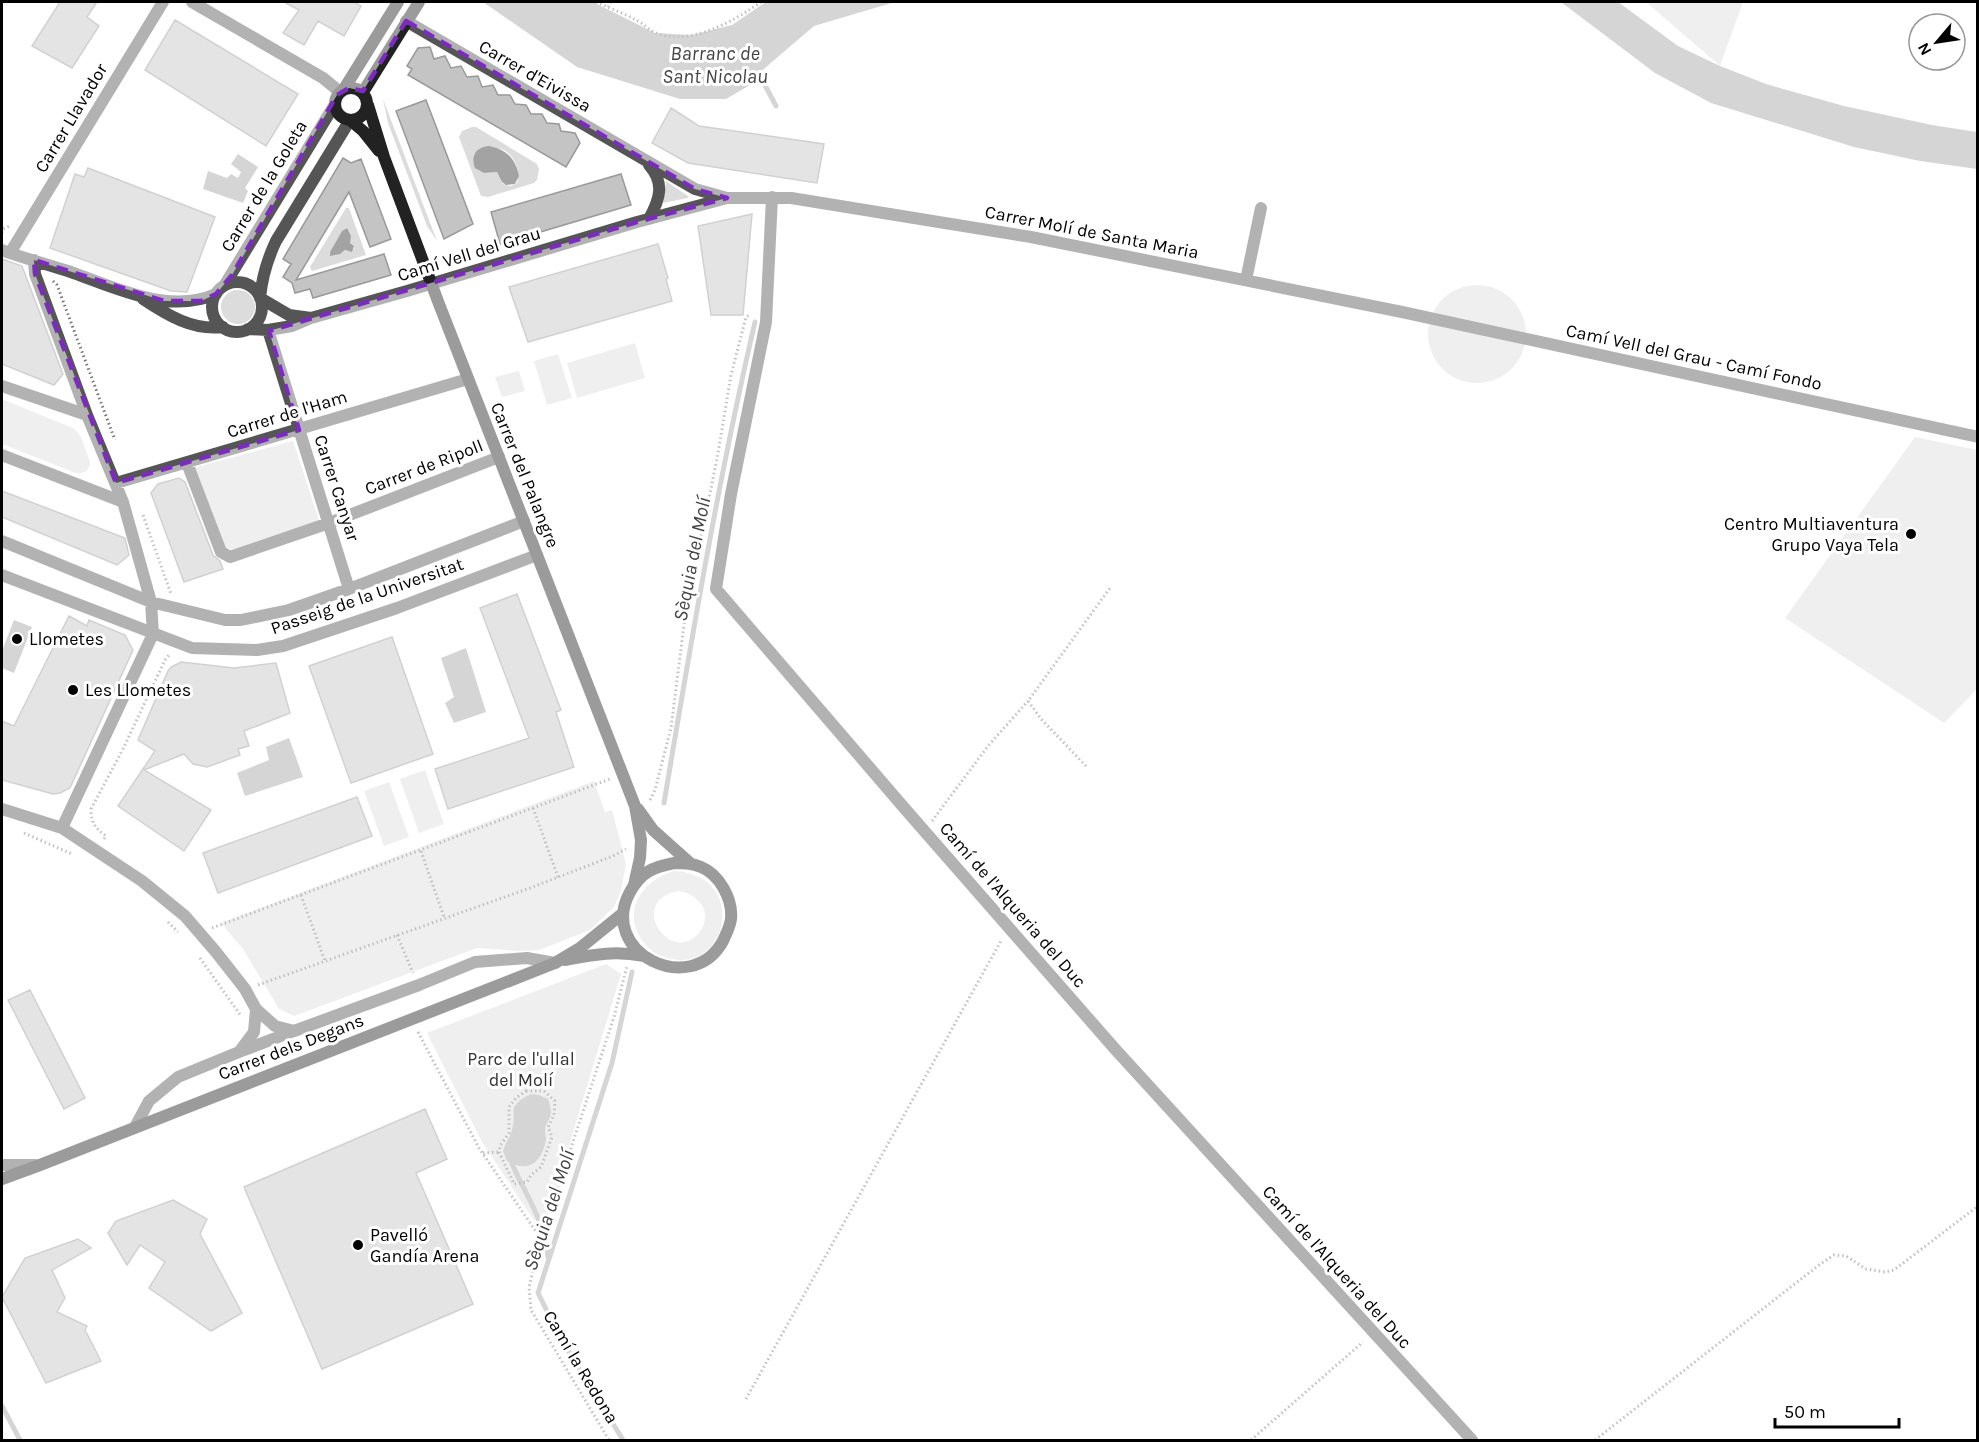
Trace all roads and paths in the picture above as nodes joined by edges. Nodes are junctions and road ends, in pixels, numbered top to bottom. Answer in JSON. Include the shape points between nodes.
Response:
{"nodes":[{"id":1,"x":163,"y":2,"type":"edge"},
{"id":2,"x":192,"y":2,"type":"edge"},
{"id":3,"x":419,"y":2,"type":"edge"},
{"id":4,"x":597,"y":2,"type":"edge"},
{"id":5,"x":611,"y":2,"type":"edge"},
{"id":6,"x":760,"y":2,"type":"edge"},
{"id":7,"x":393,"y":3,"type":"edge"},
{"id":8,"x":608,"y":7,"type":"junction"},
{"id":9,"x":406,"y":21,"type":"junction"},
{"id":10,"x":342,"y":90,"type":"junction"},
{"id":11,"x":363,"y":92,"type":"junction"},
{"id":12,"x":335,"y":104,"type":"junction"},
{"id":13,"x":368,"y":105,"type":"junction"},
{"id":14,"x":350,"y":120,"type":"junction"},
{"id":15,"x":384,"y":157,"type":"junction"},
{"id":16,"x":647,"y":162,"type":"junction"},
{"id":17,"x":772,"y":197,"type":"junction"},
{"id":18,"x":727,"y":198,"type":"junction"},
{"id":19,"x":1261,"y":208,"type":"dead end"},
{"id":20,"x":643,"y":220,"type":"junction"},
{"id":21,"x":6,"y":251,"type":"edge"},
{"id":22,"x":34,"y":260,"type":"junction"},
{"id":23,"x":1246,"y":280,"type":"junction"},
{"id":24,"x":431,"y":284,"type":"junction"},
{"id":25,"x":220,"y":290,"type":"junction"},
{"id":26,"x":137,"y":295,"type":"junction"},
{"id":27,"x":260,"y":298,"type":"junction"},
{"id":28,"x":768,"y":303,"type":"junction"},
{"id":29,"x":1402,"y":312,"type":"joint"},
{"id":30,"x":311,"y":318,"type":"junction"},
{"id":31,"x":223,"y":327,"type":"junction"},
{"id":32,"x":248,"y":329,"type":"junction"},
{"id":33,"x":268,"y":330,"type":"junction"},
{"id":34,"x":468,"y":379,"type":"junction"},
{"id":35,"x":2,"y":386,"type":"edge"},
{"id":36,"x":87,"y":415,"type":"junction"},
{"id":37,"x":299,"y":430,"type":"junction"},
{"id":38,"x":1977,"y":437,"type":"edge"},
{"id":39,"x":2,"y":455,"type":"edge"},
{"id":40,"x":499,"y":457,"type":"junction"},
{"id":41,"x":187,"y":463,"type":"junction"},
{"id":42,"x":116,"y":483,"type":"junction"},
{"id":43,"x":123,"y":502,"type":"junction"},
{"id":44,"x":524,"y":521,"type":"junction"},
{"id":45,"x":329,"y":523,"type":"junction"},
{"id":46,"x":2,"y":542,"type":"edge"},
{"id":47,"x":537,"y":555,"type":"junction"},
{"id":48,"x":2,"y":575,"type":"edge"},
{"id":49,"x":1110,"y":588,"type":"dead end"},
{"id":50,"x":349,"y":589,"type":"junction"},
{"id":51,"x":151,"y":602,"type":"junction"},
{"id":52,"x":153,"y":634,"type":"junction"},
{"id":53,"x":171,"y":652,"type":"dead end"},
{"id":54,"x":1028,"y":701,"type":"junction"},
{"id":55,"x":1086,"y":766,"type":"dead end"},
{"id":56,"x":623,"y":775,"type":"junction"},
{"id":57,"x":533,"y":808,"type":"junction"},
{"id":58,"x":2,"y":809,"type":"edge"},
{"id":59,"x":639,"y":811,"type":"junction"},
{"id":60,"x":62,"y":828,"type":"junction"},
{"id":61,"x":16,"y":830,"type":"dead end"},
{"id":62,"x":924,"y":831,"type":"junction"},
{"id":63,"x":106,"y":836,"type":"dead end"},
{"id":64,"x":641,"y":840,"type":"junction"},
{"id":65,"x":421,"y":850,"type":"junction"},
{"id":66,"x":79,"y":857,"type":"dead end"},
{"id":67,"x":690,"y":864,"type":"junction"},
{"id":68,"x":558,"y":877,"type":"junction"},
{"id":69,"x":634,"y":885,"type":"junction"},
{"id":70,"x":301,"y":895,"type":"junction"},
{"id":71,"x":622,"y":914,"type":"junction"},
{"id":72,"x":444,"y":917,"type":"junction"},
{"id":73,"x":166,"y":921,"type":"dead end"},
{"id":74,"x":1008,"y":926,"type":"junction"},
{"id":75,"x":200,"y":933,"type":"junction"},
{"id":76,"x":180,"y":934,"type":"dead end"},
{"id":77,"x":397,"y":935,"type":"junction"},
{"id":78,"x":194,"y":950,"type":"dead end"},
{"id":79,"x":630,"y":953,"type":"junction"},
{"id":80,"x":644,"y":956,"type":"junction"},
{"id":81,"x":325,"y":961,"type":"junction"},
{"id":82,"x":555,"y":963,"type":"junction"},
{"id":83,"x":419,"y":986,"type":"junction"},
{"id":84,"x":245,"y":989,"type":"junction"},
{"id":85,"x":256,"y":1009,"type":"junction"},
{"id":86,"x":242,"y":1018,"type":"dead end"},
{"id":87,"x":411,"y":1020,"type":"junction"},
{"id":88,"x":294,"y":1031,"type":"junction"},
{"id":89,"x":239,"y":1052,"type":"junction"},
{"id":90,"x":135,"y":1127,"type":"junction"},
{"id":91,"x":499,"y":1152,"type":"junction"},
{"id":92,"x":482,"y":1153,"type":"junction"},
{"id":93,"x":2,"y":1165,"type":"edge"},
{"id":94,"x":40,"y":1165,"type":"junction"},
{"id":95,"x":2,"y":1179,"type":"edge"},
{"id":96,"x":1977,"y":1206,"type":"edge"},
{"id":97,"x":541,"y":1238,"type":"junction"},
{"id":98,"x":1373,"y":1333,"type":"junction"},
{"id":99,"x":746,"y":1399,"type":"dead end"},
{"id":100,"x":609,"y":1440,"type":"edge"},
{"id":101,"x":1251,"y":1440,"type":"edge"},
{"id":102,"x":1472,"y":1440,"type":"edge"},
{"id":103,"x":1595,"y":1440,"type":"edge"}],
"edges":[{"from":1,"to":21,"type":"street","name":"Carrer Llavador"},
{"from":2,"to":10,"type":"street"},
{"from":3,"to":9,"type":"street"},
{"from":4,"to":8,"type":"path"},
{"from":5,"to":8,"type":"path"},
{"from":6,"to":8,"type":"path","via":[[720,26],[680,36],[653,32]]},
{"from":7,"to":10,"type":"street"},
{"from":9,"to":11,"type":"street"},
{"from":9,"to":16,"type":"street","name":"Carrer d'Eivissa"},
{"from":10,"to":11,"type":"street","via":[[354,88]]},
{"from":10,"to":12,"type":"street"},
{"from":11,"to":13,"type":"street"},
{"from":12,"to":14,"type":"street","via":[[341,116]]},
{"from":12,"to":25,"type":"street","name":"Carrer de la Goleta"},
{"from":13,"to":14,"type":"street","via":[[364,114]]},
{"from":13,"to":15,"type":"street","name":"Carrer del Palangre"},
{"from":14,"to":15,"type":"street","name":"Carrer del Palangre"},
{"from":14,"to":27,"type":"street","via":[[276,241],[267,259]]},
{"from":15,"to":24,"type":"street","name":"Carrer del Palangre"},
{"from":16,"to":18,"type":"street","name":"Carrer d'Eivissa","via":[[695,189]]},
{"from":16,"to":20,"type":"street","via":[[658,175],[660,187],[655,208]]},
{"from":17,"to":18,"type":"street","name":"Carrer d'Eivissa"},
{"from":17,"to":23,"type":"street","name":"Carrer Molí de Santa Maria","via":[[1031,237]]},
{"from":17,"to":28,"type":"street"},
{"from":18,"to":20,"type":"street","name":"Carrer d'Eivissa"},
{"from":19,"to":23,"type":"street"},
{"from":20,"to":24,"type":"street","name":"Camí Vell del Grau"},
{"from":21,"to":22,"type":"street"},
{"from":22,"to":26,"type":"street"},
{"from":22,"to":36,"type":"street"},
{"from":23,"to":29,"type":"street","name":"Carrer Molí de Santa Maria"},
{"from":24,"to":30,"type":"street","name":"Camí Vell del Grau"},
{"from":24,"to":34,"type":"street","name":"Carrer del Palangre"},
{"from":25,"to":26,"type":"street","via":[[201,301],[164,301]]},
{"from":25,"to":27,"type":"street","via":[[245,283]]},
{"from":25,"to":31,"type":"street","via":[[213,301],[214,315]]},
{"from":26,"to":31,"type":"street","via":[[186,322]]},
{"from":27,"to":30,"type":"street","name":"Camí Vell del Grau","via":[[289,315]]},
{"from":27,"to":32,"type":"street","via":[[259,319]]},
{"from":28,"to":59,"type":"path","via":[[746,317],[731,375],[702,532],[691,569],[671,728],[655,790]]},
{"from":28,"to":62,"type":"street","name":"Camí de l'Alqueria del Duc","via":[[716,589]]},
{"from":29,"to":38,"type":"street","name":"Camí Vell del Grau - Camí Fondo"},
{"from":30,"to":33,"type":"street","name":"Camí Vell del Grau"},
{"from":31,"to":32,"type":"street","via":[[235,332]]},
{"from":32,"to":33,"type":"street","name":"Camí Vell del Grau"},
{"from":33,"to":37,"type":"street","name":"Carrer Canyar"},
{"from":34,"to":37,"type":"street","name":"Carrer de l'Ham"},
{"from":34,"to":40,"type":"street","name":"Carrer del Palangre"},
{"from":35,"to":36,"type":"street"},
{"from":36,"to":42,"type":"street"},
{"from":37,"to":41,"type":"street","name":"Carrer de l'Ham"},
{"from":37,"to":45,"type":"street","name":"Carrer Canyar"},
{"from":39,"to":43,"type":"street"},
{"from":40,"to":44,"type":"street","name":"Carrer del Palangre"},
{"from":40,"to":45,"type":"street","name":"Carrer de Ripoll"},
{"from":41,"to":42,"type":"street","name":"Carrer de l'Ham"},
{"from":41,"to":45,"type":"street","name":"Carrer de Ripoll","via":[[221,552],[230,557]]},
{"from":42,"to":43,"type":"street"},
{"from":43,"to":51,"type":"street"},
{"from":44,"to":47,"type":"street","name":"Carrer del Palangre"},
{"from":44,"to":50,"type":"street","name":"Passeig de la Universitat"},
{"from":45,"to":50,"type":"street","name":"Carrer Canyar"},
{"from":46,"to":51,"type":"street","name":"Passeig de la Universitat"},
{"from":47,"to":52,"type":"street","name":"Passeig de la Universitat","via":[[284,646],[257,650],[192,648]]},
{"from":47,"to":56,"type":"street","name":"Carrer del Palangre"},
{"from":48,"to":52,"type":"street","name":"Passeig de la Universitat"},
{"from":49,"to":54,"type":"path"},
{"from":50,"to":51,"type":"street","name":"Passeig de la Universitat","via":[[289,610],[241,620],[225,620]]},
{"from":51,"to":52,"type":"street"},
{"from":52,"to":60,"type":"street"},
{"from":53,"to":63,"type":"path","via":[[91,809],[95,828]]},
{"from":54,"to":55,"type":"path"},
{"from":54,"to":62,"type":"path","via":[[988,746]]},
{"from":56,"to":57,"type":"path"},
{"from":56,"to":59,"type":"street","name":"Carrer del Palangre"},
{"from":57,"to":65,"type":"path"},
{"from":57,"to":68,"type":"path"},
{"from":58,"to":60,"type":"street"},
{"from":59,"to":64,"type":"street","name":"Carrer del Palangre"},
{"from":59,"to":67,"type":"street","name":"Carrer del Palangre","via":[[653,830]]},
{"from":60,"to":75,"type":"street","via":[[142,880]]},
{"from":61,"to":66,"type":"path"},
{"from":62,"to":74,"type":"street","name":"Camí de l'Alqueria del Duc"},
{"from":64,"to":68,"type":"path","via":[[613,856]]},
{"from":64,"to":69,"type":"street","name":"Carrer del Palangre"},
{"from":65,"to":70,"type":"path"},
{"from":65,"to":72,"type":"path"},
{"from":67,"to":69,"type":"street","via":[[656,867]]},
{"from":67,"to":80,"type":"street","via":[[710,872],[728,901],[731,919],[719,948],[691,966],[674,968]]},
{"from":68,"to":72,"type":"path"},
{"from":69,"to":71,"type":"street"},
{"from":70,"to":75,"type":"path"},
{"from":70,"to":81,"type":"path"},
{"from":71,"to":80,"type":"street","via":[[625,931]]},
{"from":71,"to":82,"type":"street","name":"Carrer dels Degans"},
{"from":72,"to":77,"type":"path"},
{"from":73,"to":76,"type":"path"},
{"from":74,"to":98,"type":"street","name":"Camí de l'Alqueria del Duc","via":[[1114,1049]]},
{"from":74,"to":99,"type":"path"},
{"from":75,"to":84,"type":"street"},
{"from":77,"to":81,"type":"path"},
{"from":77,"to":83,"type":"path"},
{"from":78,"to":86,"type":"path"},
{"from":79,"to":80,"type":"street","name":"Carrer dels Degans"},
{"from":79,"to":82,"type":"street","name":"Carrer dels Degans","via":[[605,952]]},
{"from":79,"to":97,"type":"path","name":"Camí la Redona","via":[[614,1017]]},
{"from":81,"to":84,"type":"path"},
{"from":82,"to":83,"type":"street","via":[[527,958],[475,962]]},
{"from":82,"to":87,"type":"street","name":"Carrer dels Degans"},
{"from":83,"to":88,"type":"street"},
{"from":84,"to":85,"type":"street"},
{"from":85,"to":88,"type":"street","via":[[275,1026]]},
{"from":85,"to":89,"type":"street","via":[[254,1032]]},
{"from":87,"to":90,"type":"street","name":"Carrer dels Degans"},
{"from":87,"to":92,"type":"path"},
{"from":88,"to":89,"type":"street"},
{"from":89,"to":90,"type":"street","via":[[178,1077],[149,1101]]},
{"from":90,"to":94,"type":"street","name":"Carrer dels Degans"},
{"from":91,"to":91,"type":"path","via":[[514,1184],[527,1182],[541,1167],[552,1137],[548,1127],[555,1101],[544,1091],[526,1091],[509,1107],[509,1133]]},
{"from":91,"to":92,"type":"path"},
{"from":92,"to":97,"type":"path"},
{"from":93,"to":94,"type":"street","name":"Carrer dels Degans"},
{"from":94,"to":95,"type":"street","name":"Carrer dels Degans"},
{"from":96,"to":103,"type":"path","via":[[1894,1270],[1866,1269],[1846,1256],[1834,1255],[1819,1264]]},
{"from":97,"to":100,"type":"path","name":"Camí la Redona","via":[[529,1287],[531,1310]]},
{"from":98,"to":101,"type":"path"},
{"from":98,"to":102,"type":"street","name":"Camí de l'Alqueria del Duc"}]}
